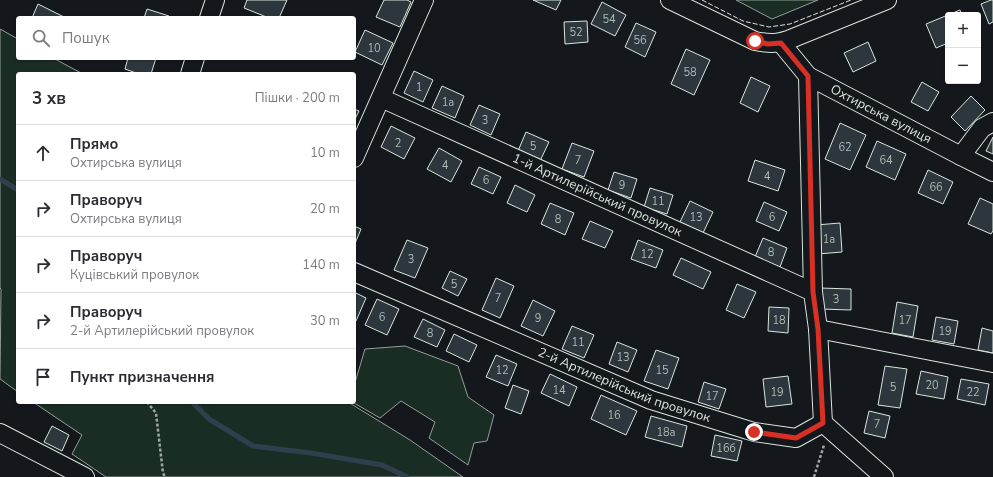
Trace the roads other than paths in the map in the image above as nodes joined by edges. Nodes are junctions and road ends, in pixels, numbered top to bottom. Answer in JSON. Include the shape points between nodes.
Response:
{"nodes":[{"id":1,"x":215,"y":0,"type":"edge"},
{"id":2,"x":424,"y":0,"type":"edge"},
{"id":3,"x":670,"y":0,"type":"edge"},
{"id":4,"x":887,"y":0,"type":"edge"},
{"id":5,"x":210,"y":16,"type":"edge"},
{"id":6,"x":781,"y":43,"type":"junction"},
{"id":7,"x":194,"y":60,"type":"edge"},
{"id":8,"x":191,"y":72,"type":"edge"},
{"id":9,"x":808,"y":76,"type":"junction"},
{"id":10,"x":381,"y":98,"type":"junction"},
{"id":11,"x":993,"y":122,"type":"edge"},
{"id":12,"x":356,"y":154,"type":"edge"},
{"id":13,"x":961,"y":156,"type":"junction"},
{"id":14,"x":993,"y":172,"type":"edge"},
{"id":15,"x":356,"y":273,"type":"edge"},
{"id":16,"x":813,"y":292,"type":"junction"},
{"id":17,"x":818,"y":329,"type":"junction"},
{"id":18,"x":993,"y":363,"type":"edge"},
{"id":19,"x":823,"y":423,"type":"junction"},
{"id":20,"x":0,"y":433,"type":"edge"},
{"id":21,"x":85,"y":477,"type":"edge"},
{"id":22,"x":884,"y":477,"type":"edge"}],
"edges":[{"from":1,"to":5,"type":"street"},
{"from":2,"to":10,"type":"street"},
{"from":3,"to":6,"type":"street","via":[[755,41]]},
{"from":4,"to":6,"type":"street"},
{"from":6,"to":9,"type":"street","name":"Охтирська вулиця"},
{"from":7,"to":8,"type":"street"},
{"from":9,"to":13,"type":"street","name":"Охтирська вулиця"},
{"from":9,"to":16,"type":"street"},
{"from":10,"to":12,"type":"street"},
{"from":10,"to":16,"type":"street","name":"1-й Артилерійський провулок"},
{"from":11,"to":13,"type":"street","via":[[982,128]]},
{"from":13,"to":14,"type":"street","name":"Охтирська вулиця"},
{"from":15,"to":19,"type":"street","name":"2-й Артилерійський провулок","via":[[651,400],[754,432],[796,438]]},
{"from":16,"to":17,"type":"street"},
{"from":17,"to":18,"type":"street"},
{"from":17,"to":19,"type":"street"},
{"from":19,"to":22,"type":"street"},
{"from":20,"to":21,"type":"street"}]}
